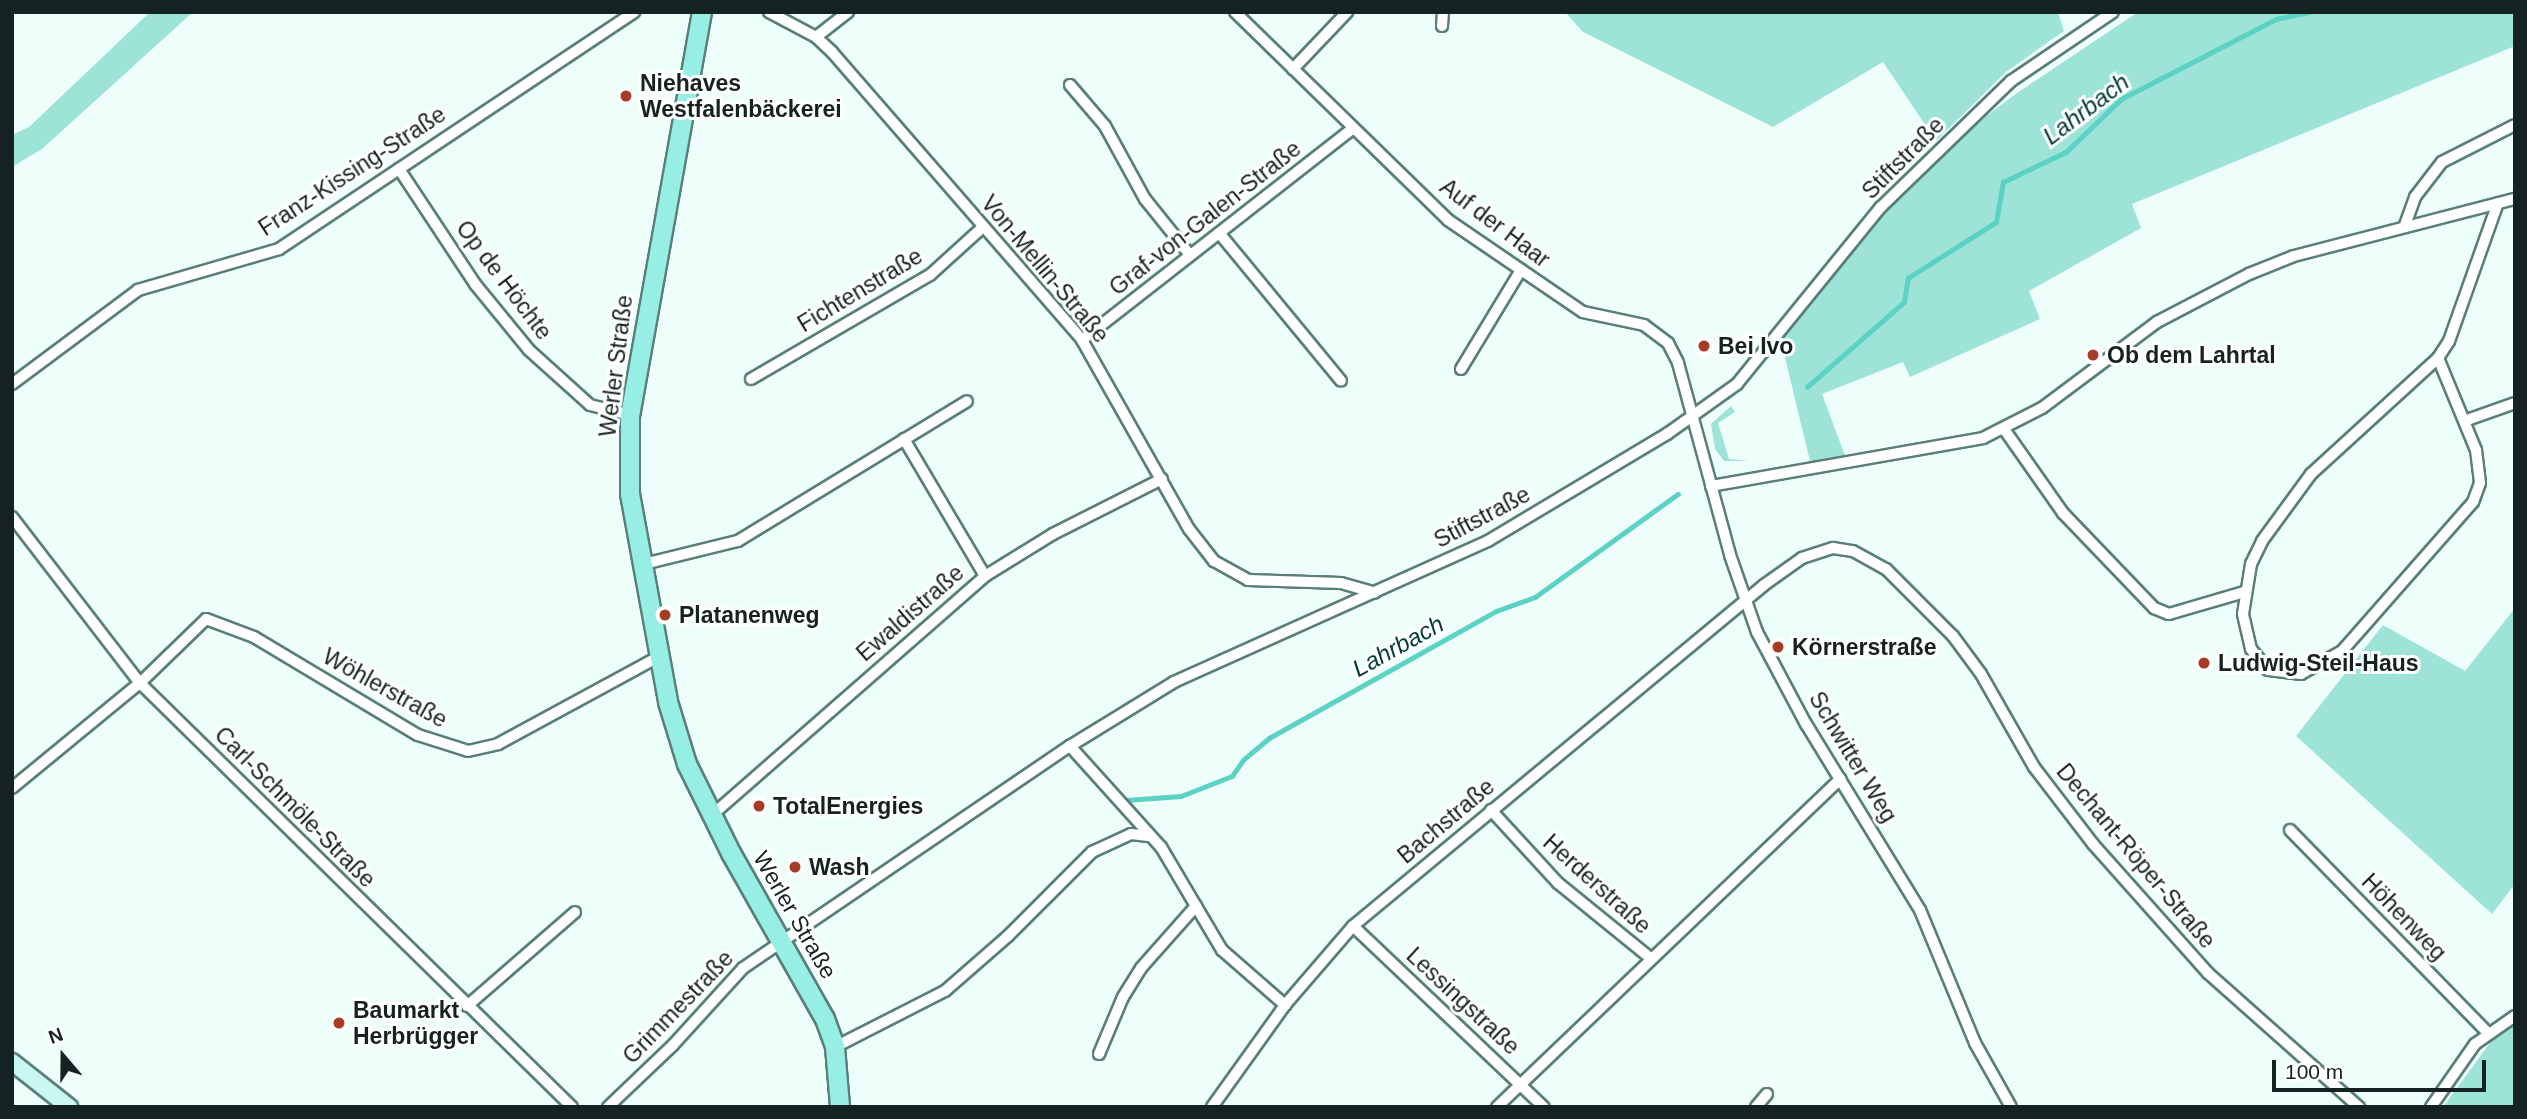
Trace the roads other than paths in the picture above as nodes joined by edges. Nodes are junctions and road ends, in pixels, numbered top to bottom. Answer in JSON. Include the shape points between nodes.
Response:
{"nodes":[{"id":1,"x":634,"y":12,"type":"edge"},
{"id":2,"x":702,"y":12,"type":"edge"},
{"id":3,"x":769,"y":12,"type":"edge"},
{"id":4,"x":848,"y":12,"type":"edge"},
{"id":5,"x":1235,"y":12,"type":"edge"},
{"id":6,"x":1347,"y":12,"type":"edge"},
{"id":7,"x":1443,"y":12,"type":"edge"},
{"id":8,"x":2113,"y":12,"type":"edge"},
{"id":9,"x":1442,"y":26,"type":"dead end"},
{"id":10,"x":816,"y":37,"type":"junction"},
{"id":11,"x":1293,"y":69,"type":"junction"},
{"id":12,"x":1070,"y":86,"type":"dead end"},
{"id":13,"x":2515,"y":125,"type":"edge"},
{"id":14,"x":1353,"y":128,"type":"junction"},
{"id":15,"x":399,"y":169,"type":"junction"},
{"id":16,"x":2515,"y":200,"type":"edge"},
{"id":17,"x":2498,"y":203,"type":"junction"},
{"id":18,"x":2405,"y":225,"type":"junction"},
{"id":19,"x":984,"y":227,"type":"junction"},
{"id":20,"x":1220,"y":234,"type":"junction"},
{"id":21,"x":1190,"y":256,"type":"junction"},
{"id":22,"x":1521,"y":270,"type":"junction"},
{"id":23,"x":1082,"y":340,"type":"junction"},
{"id":24,"x":2438,"y":358,"type":"junction"},
{"id":25,"x":1461,"y":369,"type":"dead end"},
{"id":26,"x":751,"y":379,"type":"dead end"},
{"id":27,"x":1341,"y":381,"type":"dead end"},
{"id":28,"x":12,"y":384,"type":"edge"},
{"id":29,"x":967,"y":401,"type":"dead end"},
{"id":30,"x":2515,"y":403,"type":"edge"},
{"id":31,"x":630,"y":415,"type":"junction"},
{"id":32,"x":1693,"y":416,"type":"junction"},
{"id":33,"x":2467,"y":419,"type":"junction"},
{"id":34,"x":2004,"y":429,"type":"junction"},
{"id":35,"x":904,"y":439,"type":"junction"},
{"id":36,"x":1162,"y":479,"type":"junction"},
{"id":37,"x":1711,"y":486,"type":"junction"},
{"id":38,"x":12,"y":517,"type":"edge"},
{"id":39,"x":640,"y":565,"type":"junction"},
{"id":40,"x":985,"y":576,"type":"junction"},
{"id":41,"x":2244,"y":592,"type":"junction"},
{"id":42,"x":1375,"y":593,"type":"junction"},
{"id":43,"x":1744,"y":603,"type":"junction"},
{"id":44,"x":658,"y":657,"type":"junction"},
{"id":45,"x":140,"y":683,"type":"junction"},
{"id":46,"x":1070,"y":746,"type":"junction"},
{"id":47,"x":1840,"y":779,"type":"junction"},
{"id":48,"x":12,"y":788,"type":"edge"},
{"id":49,"x":1490,"y":810,"type":"junction"},
{"id":50,"x":711,"y":816,"type":"junction"},
{"id":51,"x":2290,"y":831,"type":"dead end"},
{"id":52,"x":1148,"y":836,"type":"junction"},
{"id":53,"x":1196,"y":906,"type":"junction"},
{"id":54,"x":575,"y":912,"type":"dead end"},
{"id":55,"x":1353,"y":926,"type":"junction"},
{"id":56,"x":782,"y":943,"type":"junction"},
{"id":57,"x":1649,"y":957,"type":"junction"},
{"id":58,"x":1285,"y":1005,"type":"junction"},
{"id":59,"x":467,"y":1006,"type":"junction"},
{"id":60,"x":2515,"y":1016,"type":"edge"},
{"id":61,"x":2487,"y":1032,"type":"junction"},
{"id":62,"x":835,"y":1047,"type":"junction"},
{"id":63,"x":1099,"y":1054,"type":"dead end"},
{"id":64,"x":14,"y":1067,"type":"edge"},
{"id":65,"x":1519,"y":1083,"type":"junction"},
{"id":66,"x":1767,"y":1094,"type":"dead end"},
{"id":67,"x":69,"y":1107,"type":"edge"},
{"id":68,"x":572,"y":1107,"type":"edge"},
{"id":69,"x":608,"y":1107,"type":"edge"},
{"id":70,"x":840,"y":1107,"type":"edge"},
{"id":71,"x":1212,"y":1107,"type":"edge"},
{"id":72,"x":1497,"y":1107,"type":"edge"},
{"id":73,"x":1544,"y":1107,"type":"edge"},
{"id":74,"x":1756,"y":1107,"type":"edge"},
{"id":75,"x":2011,"y":1107,"type":"edge"},
{"id":76,"x":2358,"y":1107,"type":"edge"},
{"id":77,"x":2431,"y":1107,"type":"edge"}],
"edges":[{"from":1,"to":15,"type":"street","name":"Franz-Kissing-Straße"},
{"from":2,"to":31,"type":"main road","name":"Werler Straße"},
{"from":3,"to":10,"type":"street","name":"Von-Mellin-Straße"},
{"from":4,"to":10,"type":"street"},
{"from":5,"to":11,"type":"street","name":"Auf der Haar"},
{"from":6,"to":11,"type":"street"},
{"from":7,"to":9,"type":"street"},
{"from":8,"to":32,"type":"street","name":"Stiftstraße","via":[[2011,81],[1881,207],[1737,384]]},
{"from":10,"to":19,"type":"street","name":"Von-Mellin-Straße"},
{"from":11,"to":14,"type":"street","name":"Auf der Haar"},
{"from":12,"to":21,"type":"street","via":[[1105,126],[1145,199]]},
{"from":13,"to":18,"type":"street","via":[[2442,162],[2415,197]]},
{"from":14,"to":20,"type":"street","name":"Graf-von-Galen-Straße"},
{"from":14,"to":22,"type":"street","name":"Auf der Haar","via":[[1448,220]]},
{"from":15,"to":28,"type":"street","name":"Franz-Kissing-Straße","via":[[279,249],[138,290]]},
{"from":15,"to":31,"type":"street","name":"Op de Höchte","via":[[475,284],[529,350],[590,405]]},
{"from":16,"to":17,"type":"street"},
{"from":17,"to":18,"type":"street"},
{"from":17,"to":24,"type":"street","via":[[2449,341]]},
{"from":18,"to":34,"type":"street","via":[[2294,256],[2207,293],[2157,322],[2042,408]]},
{"from":19,"to":23,"type":"street","name":"Von-Mellin-Straße"},
{"from":19,"to":26,"type":"street","name":"Fichtenstraße","via":[[930,275]]},
{"from":20,"to":21,"type":"street","name":"Graf-von-Galen-Straße"},
{"from":20,"to":27,"type":"street"},
{"from":21,"to":23,"type":"street","name":"Graf-von-Galen-Straße"},
{"from":22,"to":25,"type":"street"},
{"from":22,"to":32,"type":"street","name":"Auf der Haar","via":[[1583,312],[1644,325],[1662,336],[1675,352]]},
{"from":23,"to":36,"type":"street","name":"Von-Mellin-Straße"},
{"from":24,"to":33,"type":"street"},
{"from":24,"to":41,"type":"street","via":[[2295,490],[2262,541]]},
{"from":29,"to":35,"type":"street"},
{"from":30,"to":33,"type":"street"},
{"from":31,"to":39,"type":"main road","name":"Werler Straße","via":[[630,494]]},
{"from":32,"to":37,"type":"street","name":"Schwitter Weg"},
{"from":32,"to":42,"type":"street","name":"Stiftstraße","via":[[1488,541]]},
{"from":33,"to":41,"type":"street","via":[[2480,475],[2473,502],[2342,651],[2318,668],[2289,676],[2268,670],[2251,649],[2243,614]]},
{"from":34,"to":37,"type":"street","via":[[1938,449],[1811,465]]},
{"from":34,"to":41,"type":"street","via":[[2063,513],[2154,608],[2169,614]]},
{"from":35,"to":39,"type":"street","via":[[720,548]]},
{"from":35,"to":40,"type":"street"},
{"from":36,"to":40,"type":"street","name":"Ewaldistraße","via":[[1053,534]]},
{"from":36,"to":42,"type":"street","name":"Von-Mellin-Straße","via":[[1202,550],[1229,572],[1272,584],[1341,583]]},
{"from":37,"to":43,"type":"street","name":"Schwitter Weg"},
{"from":38,"to":45,"type":"street","name":"Carl-Schmöle-Straße"},
{"from":39,"to":44,"type":"main road","name":"Werler Straße"},
{"from":40,"to":50,"type":"street","name":"Ewaldistraße"},
{"from":42,"to":46,"type":"street","name":"Stiftstraße","via":[[1174,682]]},
{"from":43,"to":47,"type":"street","name":"Schwitter Weg"},
{"from":43,"to":49,"type":"street","name":"Bachstraße"},
{"from":43,"to":76,"type":"street","name":"Dechant-Röper-Straße","via":[[1817,550],[1853,551],[1886,569],[1970,656],[2052,794],[2179,944]]},
{"from":44,"to":45,"type":"street","name":"Wöhlerstraße","via":[[498,744],[468,751],[418,735],[254,637],[206,619]]},
{"from":44,"to":50,"type":"main road","name":"Werler Straße","via":[[676,731]]},
{"from":45,"to":48,"type":"street"},
{"from":45,"to":59,"type":"street","name":"Carl-Schmöle-Straße"},
{"from":46,"to":52,"type":"street"},
{"from":46,"to":56,"type":"street","name":"Stiftstraße"},
{"from":47,"to":57,"type":"street"},
{"from":47,"to":75,"type":"street","name":"Schwitter Weg","via":[[1920,910],[1975,1044]]},
{"from":49,"to":55,"type":"street","name":"Bachstraße"},
{"from":49,"to":57,"type":"street","name":"Herderstraße","via":[[1558,883]]},
{"from":50,"to":56,"type":"main road","name":"Werler Straße"},
{"from":51,"to":61,"type":"street","name":"Höhenweg"},
{"from":52,"to":53,"type":"street","via":[[1161,847]]},
{"from":52,"to":62,"type":"street","via":[[1132,834],[1092,852],[1009,936],[945,991]]},
{"from":53,"to":58,"type":"street","via":[[1222,950]]},
{"from":53,"to":63,"type":"street","via":[[1141,968],[1123,996]]},
{"from":54,"to":59,"type":"street"},
{"from":55,"to":58,"type":"street","name":"Bachstraße"},
{"from":55,"to":65,"type":"street","name":"Lessingstraße"},
{"from":56,"to":62,"type":"main road","name":"Werler Straße","via":[[816,999]]},
{"from":56,"to":69,"type":"street","name":"Grimmestraße","via":[[743,968]]},
{"from":57,"to":65,"type":"street"},
{"from":58,"to":71,"type":"street","name":"Bachstraße"},
{"from":59,"to":68,"type":"street","name":"Carl-Schmöle-Straße"},
{"from":60,"to":61,"type":"street"},
{"from":61,"to":77,"type":"street","via":[[2456,1067]]},
{"from":62,"to":70,"type":"main road","name":"Werler Straße"},
{"from":64,"to":67,"type":"main road"},
{"from":65,"to":72,"type":"street"},
{"from":65,"to":73,"type":"street","name":"Lessingstraße"},
{"from":66,"to":74,"type":"street"}]}
